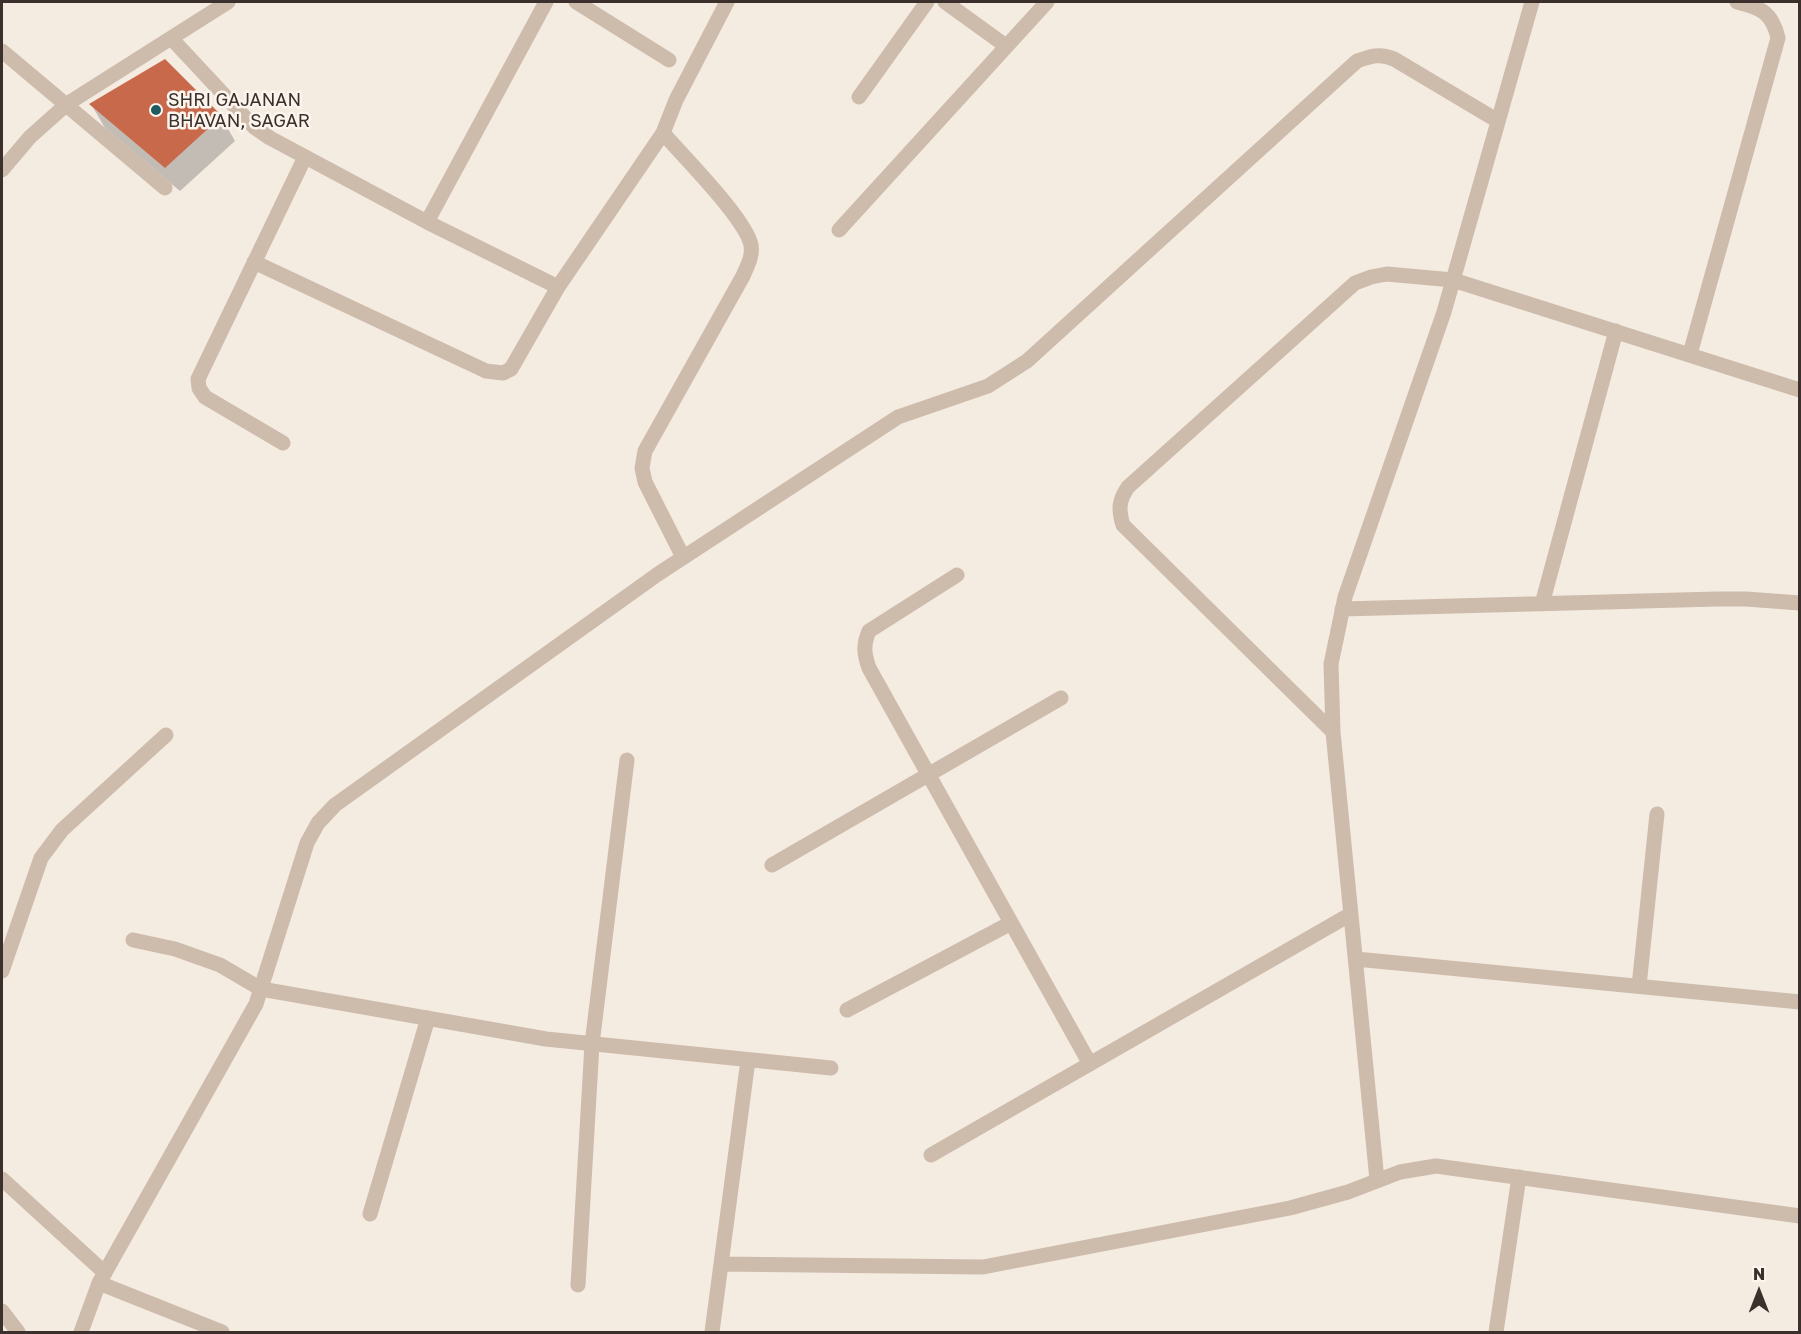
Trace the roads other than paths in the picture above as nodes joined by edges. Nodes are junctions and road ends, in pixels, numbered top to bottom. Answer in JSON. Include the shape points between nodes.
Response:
{"nodes":[{"id":1,"x":228,"y":2,"type":"edge"},
{"id":2,"x":576,"y":2,"type":"edge"},
{"id":3,"x":727,"y":2,"type":"edge"},
{"id":4,"x":927,"y":2,"type":"edge"},
{"id":5,"x":945,"y":2,"type":"edge"},
{"id":6,"x":1047,"y":2,"type":"edge"},
{"id":7,"x":1532,"y":2,"type":"edge"},
{"id":8,"x":1737,"y":2,"type":"edge"},
{"id":9,"x":544,"y":6,"type":"edge"},
{"id":10,"x":171,"y":38,"type":"junction"},
{"id":11,"x":1006,"y":46,"type":"junction"},
{"id":12,"x":2,"y":51,"type":"edge"},
{"id":13,"x":669,"y":60,"type":"dead end"},
{"id":14,"x":859,"y":97,"type":"dead end"},
{"id":15,"x":67,"y":105,"type":"junction"},
{"id":16,"x":1498,"y":121,"type":"junction"},
{"id":17,"x":663,"y":133,"type":"junction"},
{"id":18,"x":305,"y":158,"type":"junction"},
{"id":19,"x":2,"y":170,"type":"edge"},
{"id":20,"x":165,"y":188,"type":"dead end"},
{"id":21,"x":427,"y":222,"type":"junction"},
{"id":22,"x":839,"y":230,"type":"dead end"},
{"id":23,"x":254,"y":262,"type":"junction"},
{"id":24,"x":1453,"y":280,"type":"junction"},
{"id":25,"x":558,"y":287,"type":"junction"},
{"id":26,"x":1616,"y":331,"type":"junction"},
{"id":27,"x":1690,"y":354,"type":"junction"},
{"id":28,"x":1800,"y":390,"type":"edge"},
{"id":29,"x":283,"y":443,"type":"dead end"},
{"id":30,"x":683,"y":557,"type":"junction"},
{"id":31,"x":957,"y":575,"type":"dead end"},
{"id":32,"x":1800,"y":603,"type":"edge"},
{"id":33,"x":1542,"y":604,"type":"junction"},
{"id":34,"x":1342,"y":609,"type":"junction"},
{"id":35,"x":1061,"y":698,"type":"dead end"},
{"id":36,"x":1333,"y":732,"type":"junction"},
{"id":37,"x":166,"y":735,"type":"dead end"},
{"id":38,"x":627,"y":760,"type":"dead end"},
{"id":39,"x":928,"y":773,"type":"junction"},
{"id":40,"x":1658,"y":814,"type":"dead end"},
{"id":41,"x":772,"y":865,"type":"dead end"},
{"id":42,"x":1351,"y":915,"type":"junction"},
{"id":43,"x":1011,"y":923,"type":"junction"},
{"id":44,"x":133,"y":940,"type":"dead end"},
{"id":45,"x":1356,"y":959,"type":"junction"},
{"id":46,"x":2,"y":971,"type":"edge"},
{"id":47,"x":1639,"y":986,"type":"junction"},
{"id":48,"x":261,"y":988,"type":"junction"},
{"id":49,"x":1800,"y":1002,"type":"edge"},
{"id":50,"x":847,"y":1010,"type":"dead end"},
{"id":51,"x":428,"y":1018,"type":"junction"},
{"id":52,"x":592,"y":1044,"type":"junction"},
{"id":53,"x":748,"y":1060,"type":"junction"},
{"id":54,"x":1090,"y":1064,"type":"junction"},
{"id":55,"x":831,"y":1068,"type":"dead end"},
{"id":56,"x":931,"y":1155,"type":"dead end"},
{"id":57,"x":1519,"y":1177,"type":"junction"},
{"id":58,"x":2,"y":1179,"type":"edge"},
{"id":59,"x":1377,"y":1180,"type":"junction"},
{"id":60,"x":370,"y":1214,"type":"dead end"},
{"id":61,"x":1800,"y":1216,"type":"edge"},
{"id":62,"x":721,"y":1264,"type":"junction"},
{"id":63,"x":102,"y":1278,"type":"junction"},
{"id":64,"x":578,"y":1285,"type":"dead end"},
{"id":65,"x":2,"y":1311,"type":"edge"},
{"id":66,"x":18,"y":1332,"type":"edge"},
{"id":67,"x":81,"y":1332,"type":"edge"},
{"id":68,"x":222,"y":1332,"type":"edge"},
{"id":69,"x":712,"y":1332,"type":"edge"},
{"id":70,"x":1496,"y":1332,"type":"edge"}],
"edges":[{"from":1,"to":10,"type":"street"},
{"from":2,"to":13,"type":"street"},
{"from":3,"to":17,"type":"street"},
{"from":4,"to":14,"type":"street"},
{"from":5,"to":11,"type":"street"},
{"from":6,"to":11,"type":"street"},
{"from":7,"to":16,"type":"street"},
{"from":8,"to":27,"type":"street","via":[[1757,7],[1769,16],[1778,38]]},
{"from":9,"to":21,"type":"street"},
{"from":10,"to":15,"type":"street"},
{"from":10,"to":18,"type":"street","via":[[254,127]]},
{"from":11,"to":22,"type":"street"},
{"from":12,"to":15,"type":"street"},
{"from":15,"to":19,"type":"street","via":[[30,137]]},
{"from":15,"to":20,"type":"street"},
{"from":16,"to":24,"type":"street"},
{"from":16,"to":30,"type":"street","via":[[1394,58],[1383,55],[1358,61],[1027,361],[988,386],[898,417]]},
{"from":17,"to":25,"type":"street"},
{"from":17,"to":30,"type":"street","via":[[739,220],[751,244],[751,259],[743,276],[645,451],[645,482]]},
{"from":18,"to":21,"type":"street"},
{"from":18,"to":23,"type":"street"},
{"from":21,"to":25,"type":"street"},
{"from":23,"to":25,"type":"street","via":[[494,373],[511,369]]},
{"from":23,"to":29,"type":"street","via":[[198,379],[199,388],[205,397]]},
{"from":24,"to":26,"type":"street"},
{"from":24,"to":34,"type":"street"},
{"from":24,"to":36,"type":"street","via":[[1387,274],[1356,284],[1120,498],[1123,525]]},
{"from":26,"to":27,"type":"street"},
{"from":26,"to":33,"type":"street"},
{"from":27,"to":28,"type":"street"},
{"from":30,"to":48,"type":"street","via":[[335,805],[318,823],[307,843]]},
{"from":31,"to":39,"type":"street","via":[[869,631],[864,644],[869,668]]},
{"from":32,"to":33,"type":"street","via":[[1717,599]]},
{"from":33,"to":34,"type":"street"},
{"from":34,"to":36,"type":"street","via":[[1331,664]]},
{"from":35,"to":39,"type":"street"},
{"from":36,"to":42,"type":"street"},
{"from":37,"to":46,"type":"street","via":[[62,830],[41,858]]},
{"from":38,"to":52,"type":"street"},
{"from":39,"to":41,"type":"street"},
{"from":39,"to":43,"type":"street"},
{"from":40,"to":47,"type":"street"},
{"from":42,"to":45,"type":"street"},
{"from":42,"to":54,"type":"street"},
{"from":43,"to":50,"type":"street"},
{"from":43,"to":54,"type":"street"},
{"from":44,"to":48,"type":"street","via":[[220,965]]},
{"from":45,"to":47,"type":"street"},
{"from":45,"to":59,"type":"street"},
{"from":47,"to":49,"type":"street"},
{"from":48,"to":51,"type":"street"},
{"from":48,"to":63,"type":"street","via":[[248,1019]]},
{"from":51,"to":52,"type":"street"},
{"from":51,"to":60,"type":"street"},
{"from":52,"to":53,"type":"street"},
{"from":52,"to":64,"type":"street"},
{"from":53,"to":55,"type":"street"},
{"from":53,"to":62,"type":"street"},
{"from":54,"to":56,"type":"street"},
{"from":57,"to":59,"type":"street","via":[[1436,1166]]},
{"from":57,"to":61,"type":"street"},
{"from":57,"to":70,"type":"street"},
{"from":58,"to":63,"type":"street"},
{"from":59,"to":62,"type":"street","via":[[1309,1204],[983,1267]]},
{"from":62,"to":69,"type":"street"},
{"from":63,"to":67,"type":"street"},
{"from":63,"to":68,"type":"street"},
{"from":65,"to":66,"type":"street"}]}
